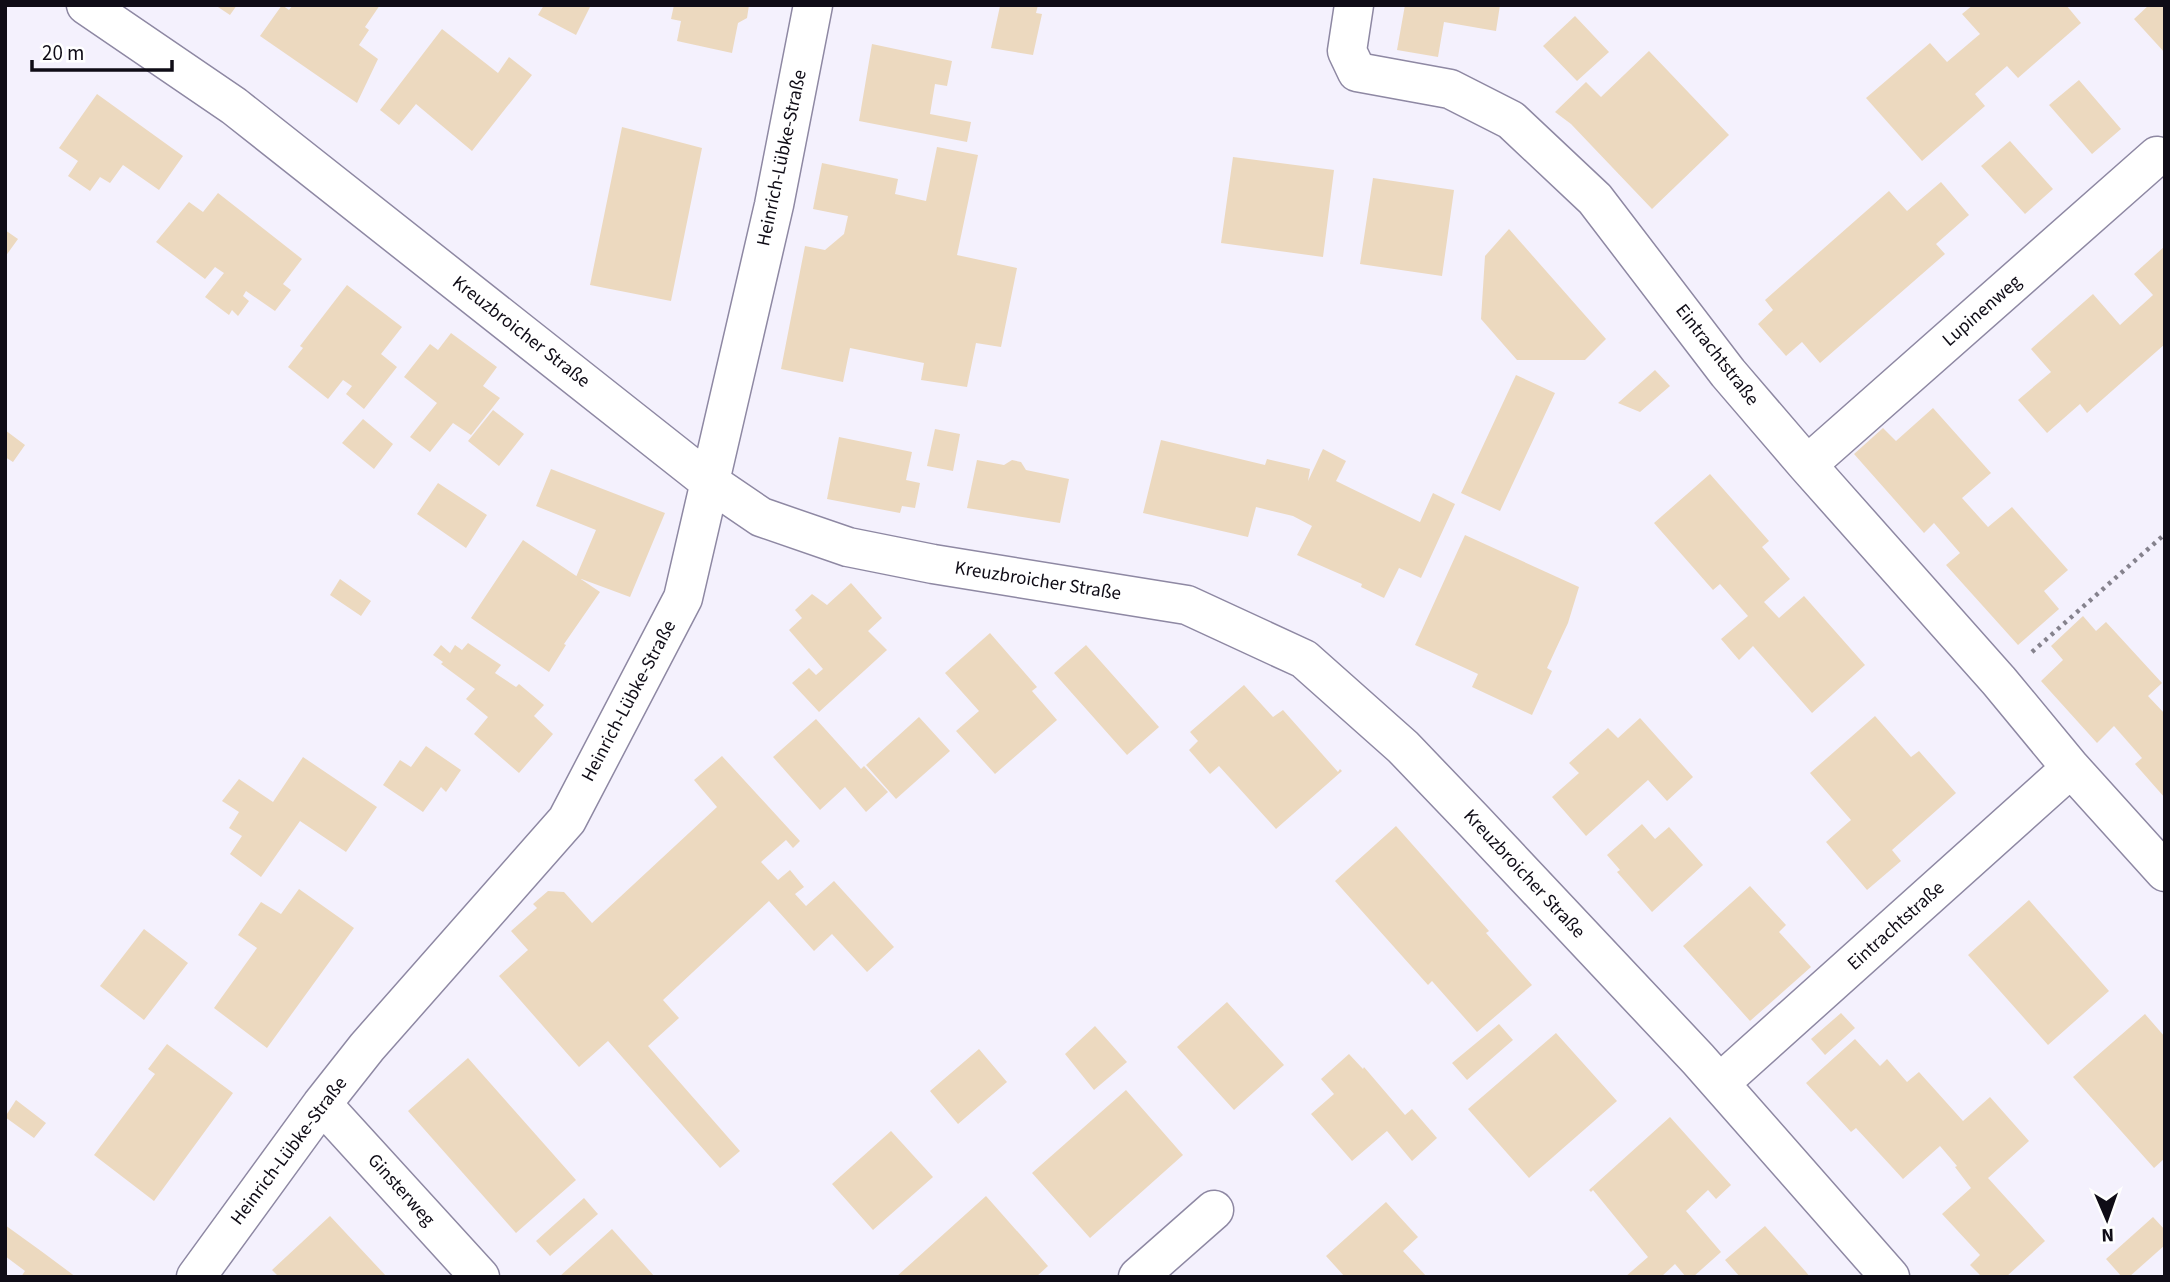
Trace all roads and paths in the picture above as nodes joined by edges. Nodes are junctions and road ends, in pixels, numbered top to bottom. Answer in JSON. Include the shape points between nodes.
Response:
{"nodes":[{"id":1,"x":86,"y":5,"type":"edge"},
{"id":2,"x":813,"y":5,"type":"edge"},
{"id":3,"x":1354,"y":5,"type":"edge"},
{"id":4,"x":2157,"y":156,"type":"dead end"},
{"id":5,"x":1807,"y":466,"type":"junction"},
{"id":6,"x":711,"y":482,"type":"junction"},
{"id":7,"x":2165,"y":534,"type":"edge"},
{"id":8,"x":1999,"y":681,"type":"junction"},
{"id":9,"x":2071,"y":768,"type":"junction"},
{"id":10,"x":2165,"y":872,"type":"edge"},
{"id":11,"x":1720,"y":1083,"type":"junction"},
{"id":12,"x":322,"y":1104,"type":"junction"},
{"id":13,"x":1214,"y":1210,"type":"dead end"},
{"id":14,"x":196,"y":1277,"type":"edge"},
{"id":15,"x":480,"y":1277,"type":"edge"},
{"id":16,"x":1138,"y":1277,"type":"edge"},
{"id":17,"x":1890,"y":1277,"type":"edge"}],
"edges":[{"from":1,"to":6,"type":"street","name":"Kreuzbroicher Straße","via":[[234,106]]},
{"from":2,"to":6,"type":"street","name":"Heinrich-Lübke-Straße","via":[[774,205]]},
{"from":3,"to":5,"type":"street","name":"Eintrachtstraße","via":[[1347,51],[1357,72],[1451,89],[1511,120],[1595,199],[1728,373]]},
{"from":4,"to":5,"type":"street","name":"Lupinenweg"},
{"from":5,"to":8,"type":"street","name":"Eintrachtstraße"},
{"from":6,"to":11,"type":"street","name":"Kreuzbroicher Straße","via":[[761,517],[848,547],[1187,605],[1304,659],[1403,747]]},
{"from":6,"to":12,"type":"street","name":"Heinrich-Lübke-Straße","via":[[683,598],[567,820]]},
{"from":7,"to":8,"type":"path"},
{"from":8,"to":9,"type":"street","name":"Eintrachtstraße"},
{"from":9,"to":10,"type":"street","name":"Eintrachtstraße"},
{"from":9,"to":11,"type":"street","name":"Eintrachtstraße"},
{"from":11,"to":17,"type":"street","name":"Kreuzbroicher Straße"},
{"from":12,"to":14,"type":"street","name":"Heinrich-Lübke-Straße"},
{"from":12,"to":15,"type":"street","name":"Ginsterweg"},
{"from":13,"to":16,"type":"street"}]}
